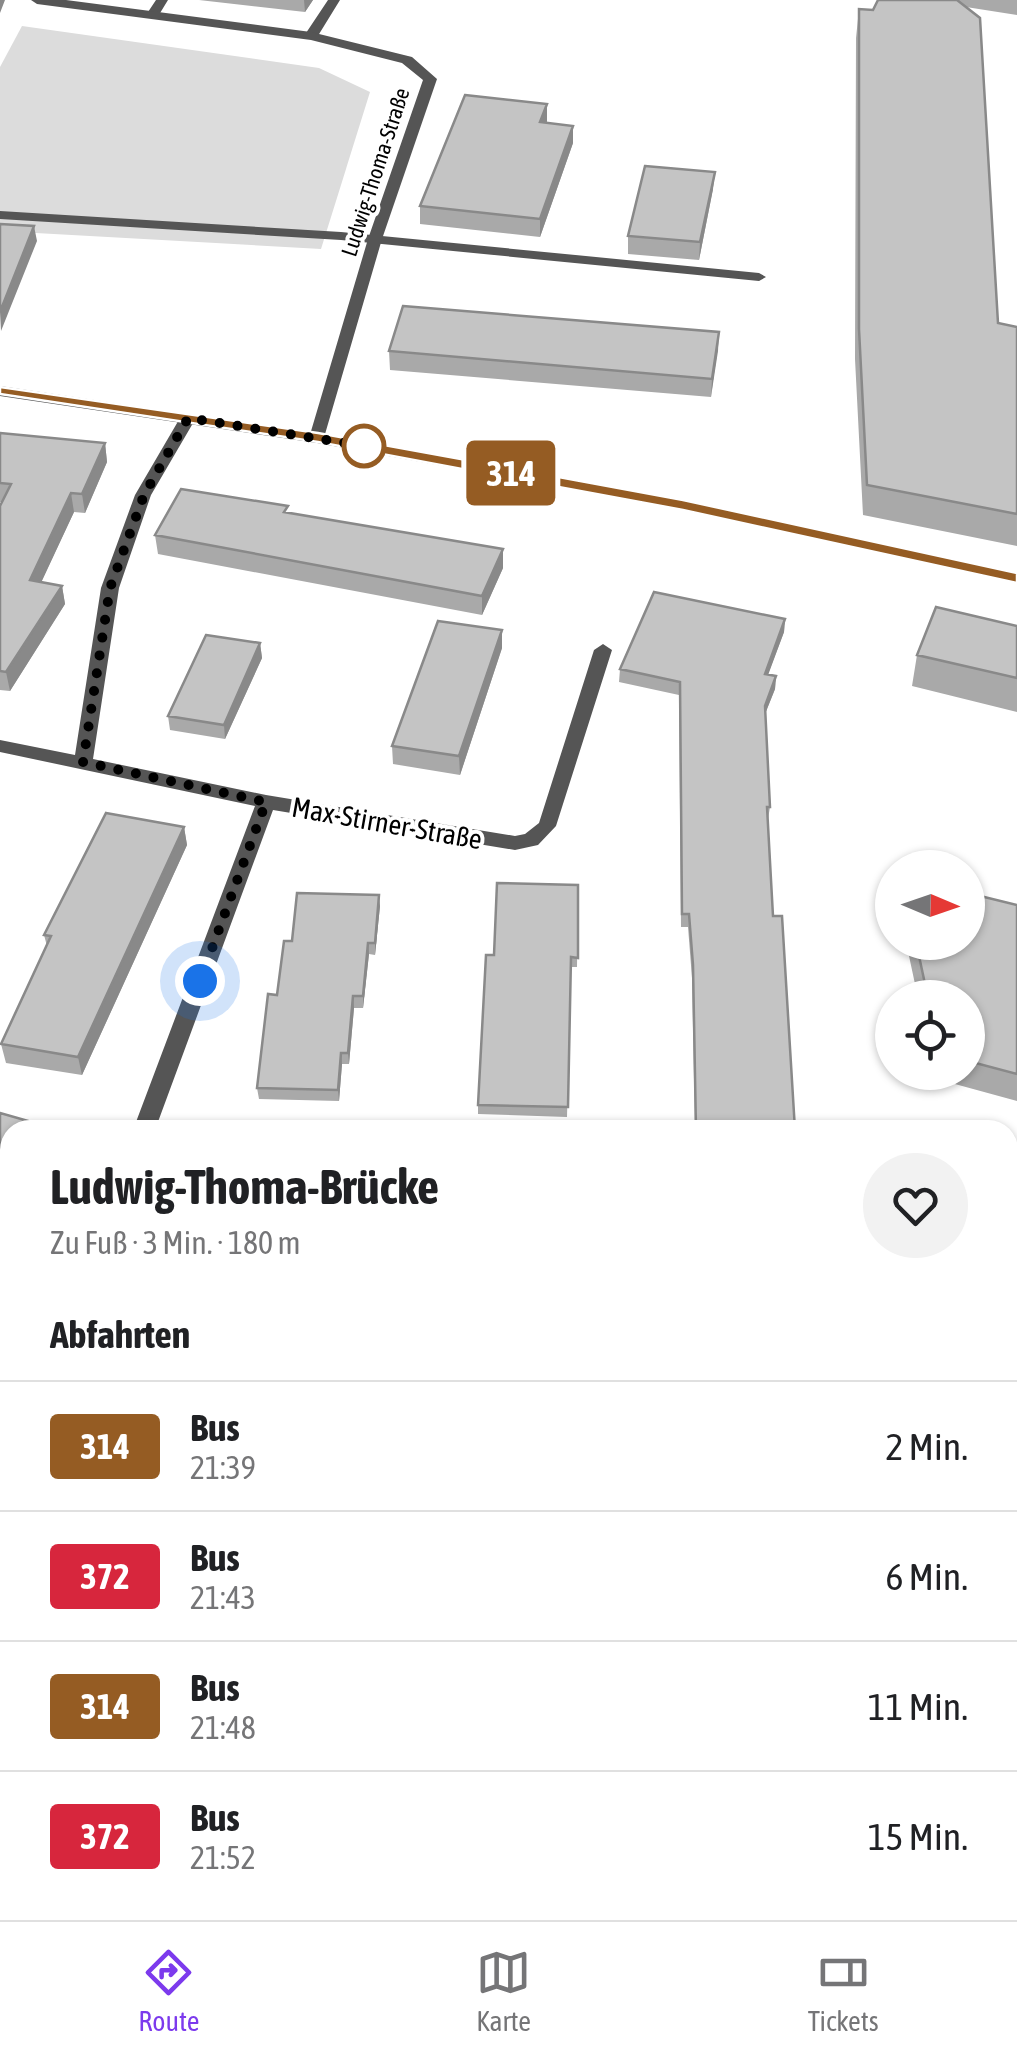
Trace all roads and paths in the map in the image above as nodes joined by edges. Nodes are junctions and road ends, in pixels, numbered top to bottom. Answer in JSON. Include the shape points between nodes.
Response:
{"nodes":[{"id":1,"x":37,"y":0,"type":"edge"},
{"id":2,"x":162,"y":0,"type":"edge"},
{"id":3,"x":334,"y":0,"type":"edge"},
{"id":4,"x":152,"y":15,"type":"junction"},
{"id":5,"x":311,"y":36,"type":"junction"},
{"id":6,"x":0,"y":216,"type":"edge"},
{"id":7,"x":375,"y":239,"type":"junction"},
{"id":8,"x":759,"y":277,"type":"dead end"},
{"id":9,"x":0,"y":391,"type":"edge"},
{"id":10,"x":188,"y":418,"type":"junction"},
{"id":11,"x":318,"y":438,"type":"junction"},
{"id":12,"x":1017,"y":578,"type":"edge"},
{"id":13,"x":603,"y":650,"type":"dead end"},
{"id":14,"x":0,"y":746,"type":"edge"},
{"id":15,"x":83,"y":762,"type":"junction"},
{"id":16,"x":266,"y":802,"type":"junction"},
{"id":17,"x":148,"y":1120,"type":"edge"}],
"edges":[{"from":1,"to":4,"type":"street","name":"Ludwig-Thoma-Straße"},
{"from":2,"to":4,"type":"street"},
{"from":3,"to":5,"type":"street"},
{"from":4,"to":5,"type":"street","name":"Ludwig-Thoma-Straße"},
{"from":5,"to":7,"type":"street","name":"Ludwig-Thoma-Straße","via":[[407,60],[430,79]]},
{"from":6,"to":7,"type":"street"},
{"from":7,"to":8,"type":"street"},
{"from":7,"to":11,"type":"street","name":"Ludwig-Thoma-Straße"},
{"from":9,"to":10,"type":"street"},
{"from":10,"to":11,"type":"street"},
{"from":10,"to":15,"type":"street","via":[[144,495],[110,588]]},
{"from":11,"to":12,"type":"street","via":[[683,505]]},
{"from":13,"to":16,"type":"street","name":"Max-Stirner-Straße","via":[[547,826],[531,840],[496,842]]},
{"from":14,"to":15,"type":"street"},
{"from":15,"to":16,"type":"street"},
{"from":16,"to":17,"type":"street","name":"Max-Stirner-Straße"}]}
